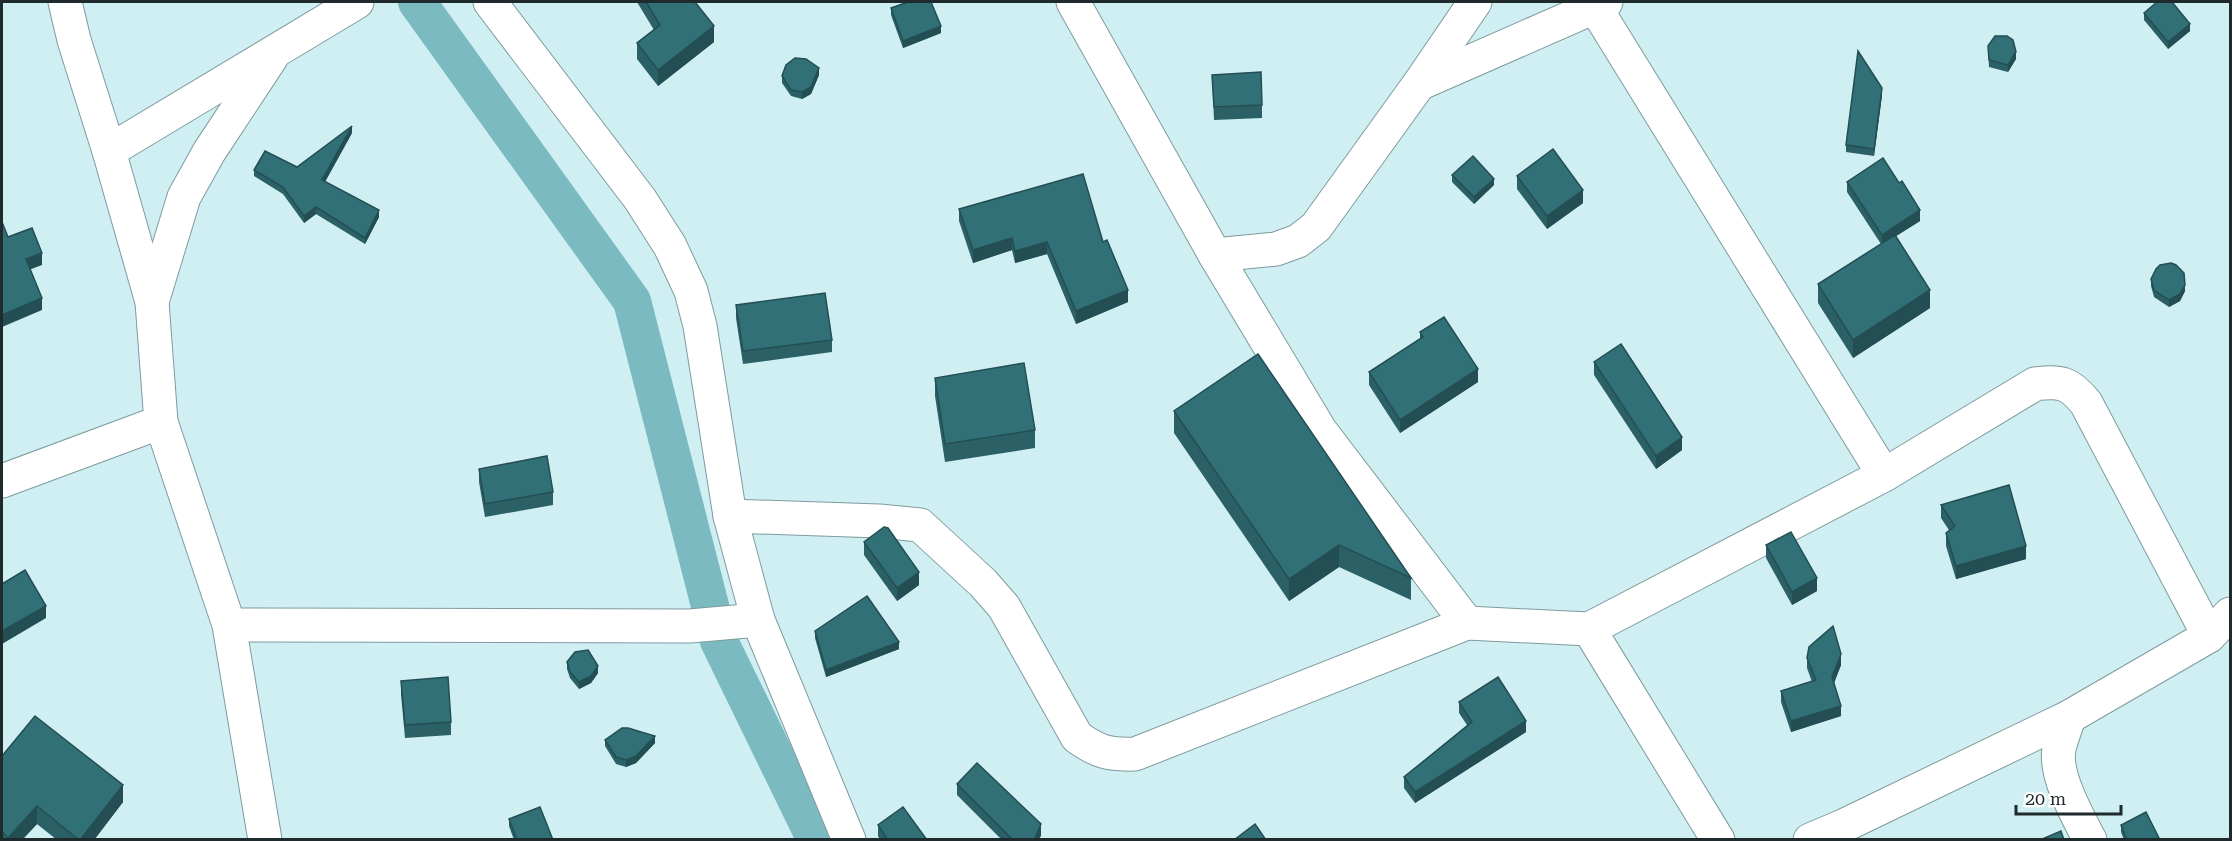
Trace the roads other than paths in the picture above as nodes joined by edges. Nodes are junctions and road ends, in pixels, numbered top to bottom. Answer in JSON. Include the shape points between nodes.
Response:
{"nodes":[{"id":1,"x":65,"y":2,"type":"edge"},
{"id":2,"x":357,"y":2,"type":"edge"},
{"id":3,"x":490,"y":2,"type":"edge"},
{"id":4,"x":1073,"y":2,"type":"edge"},
{"id":5,"x":1475,"y":2,"type":"edge"},
{"id":6,"x":1600,"y":4,"type":"edge"},
{"id":7,"x":275,"y":52,"type":"junction"},
{"id":8,"x":1419,"y":84,"type":"junction"},
{"id":9,"x":109,"y":151,"type":"junction"},
{"id":10,"x":1215,"y":255,"type":"junction"},
{"id":11,"x":152,"y":302,"type":"junction"},
{"id":12,"x":161,"y":422,"type":"junction"},
{"id":13,"x":1884,"y":475,"type":"junction"},
{"id":14,"x":2,"y":481,"type":"edge"},
{"id":15,"x":730,"y":516,"type":"junction"},
{"id":16,"x":758,"y":620,"type":"junction"},
{"id":17,"x":1467,"y":623,"type":"junction"},
{"id":18,"x":2220,"y":625,"type":"edge"},
{"id":19,"x":229,"y":626,"type":"junction"},
{"id":20,"x":1589,"y":629,"type":"junction"},
{"id":21,"x":2069,"y":717,"type":"junction"},
{"id":22,"x":265,"y":840,"type":"edge"},
{"id":23,"x":849,"y":840,"type":"edge"},
{"id":24,"x":1718,"y":840,"type":"edge"},
{"id":25,"x":1810,"y":840,"type":"edge"},
{"id":26,"x":2090,"y":840,"type":"edge"}],
"edges":[{"from":1,"to":9,"type":"street"},
{"from":2,"to":7,"type":"street"},
{"from":3,"to":15,"type":"street","via":[[640,199],[670,246],[691,291],[700,326]]},
{"from":4,"to":10,"type":"street"},
{"from":5,"to":8,"type":"street"},
{"from":6,"to":8,"type":"street"},
{"from":6,"to":13,"type":"street"},
{"from":7,"to":9,"type":"street"},
{"from":7,"to":11,"type":"street","via":[[184,197]]},
{"from":8,"to":10,"type":"street","via":[[1316,227],[1298,241],[1276,249]]},
{"from":9,"to":11,"type":"street"},
{"from":10,"to":17,"type":"street","via":[[1320,430]]},
{"from":11,"to":12,"type":"street"},
{"from":12,"to":14,"type":"street"},
{"from":12,"to":19,"type":"street"},
{"from":13,"to":18,"type":"street","via":[[2035,384],[2064,383],[2086,403]]},
{"from":13,"to":20,"type":"street"},
{"from":15,"to":16,"type":"street"},
{"from":15,"to":17,"type":"street","via":[[879,520],[920,525],[1004,607],[1077,737],[1112,755],[1135,754]]},
{"from":16,"to":19,"type":"street","via":[[690,626]]},
{"from":16,"to":23,"type":"street"},
{"from":17,"to":20,"type":"street"},
{"from":18,"to":21,"type":"street"},
{"from":19,"to":22,"type":"street"},
{"from":20,"to":24,"type":"street"},
{"from":21,"to":25,"type":"street"},
{"from":21,"to":26,"type":"street","via":[[2058,752],[2061,776]]}]}
